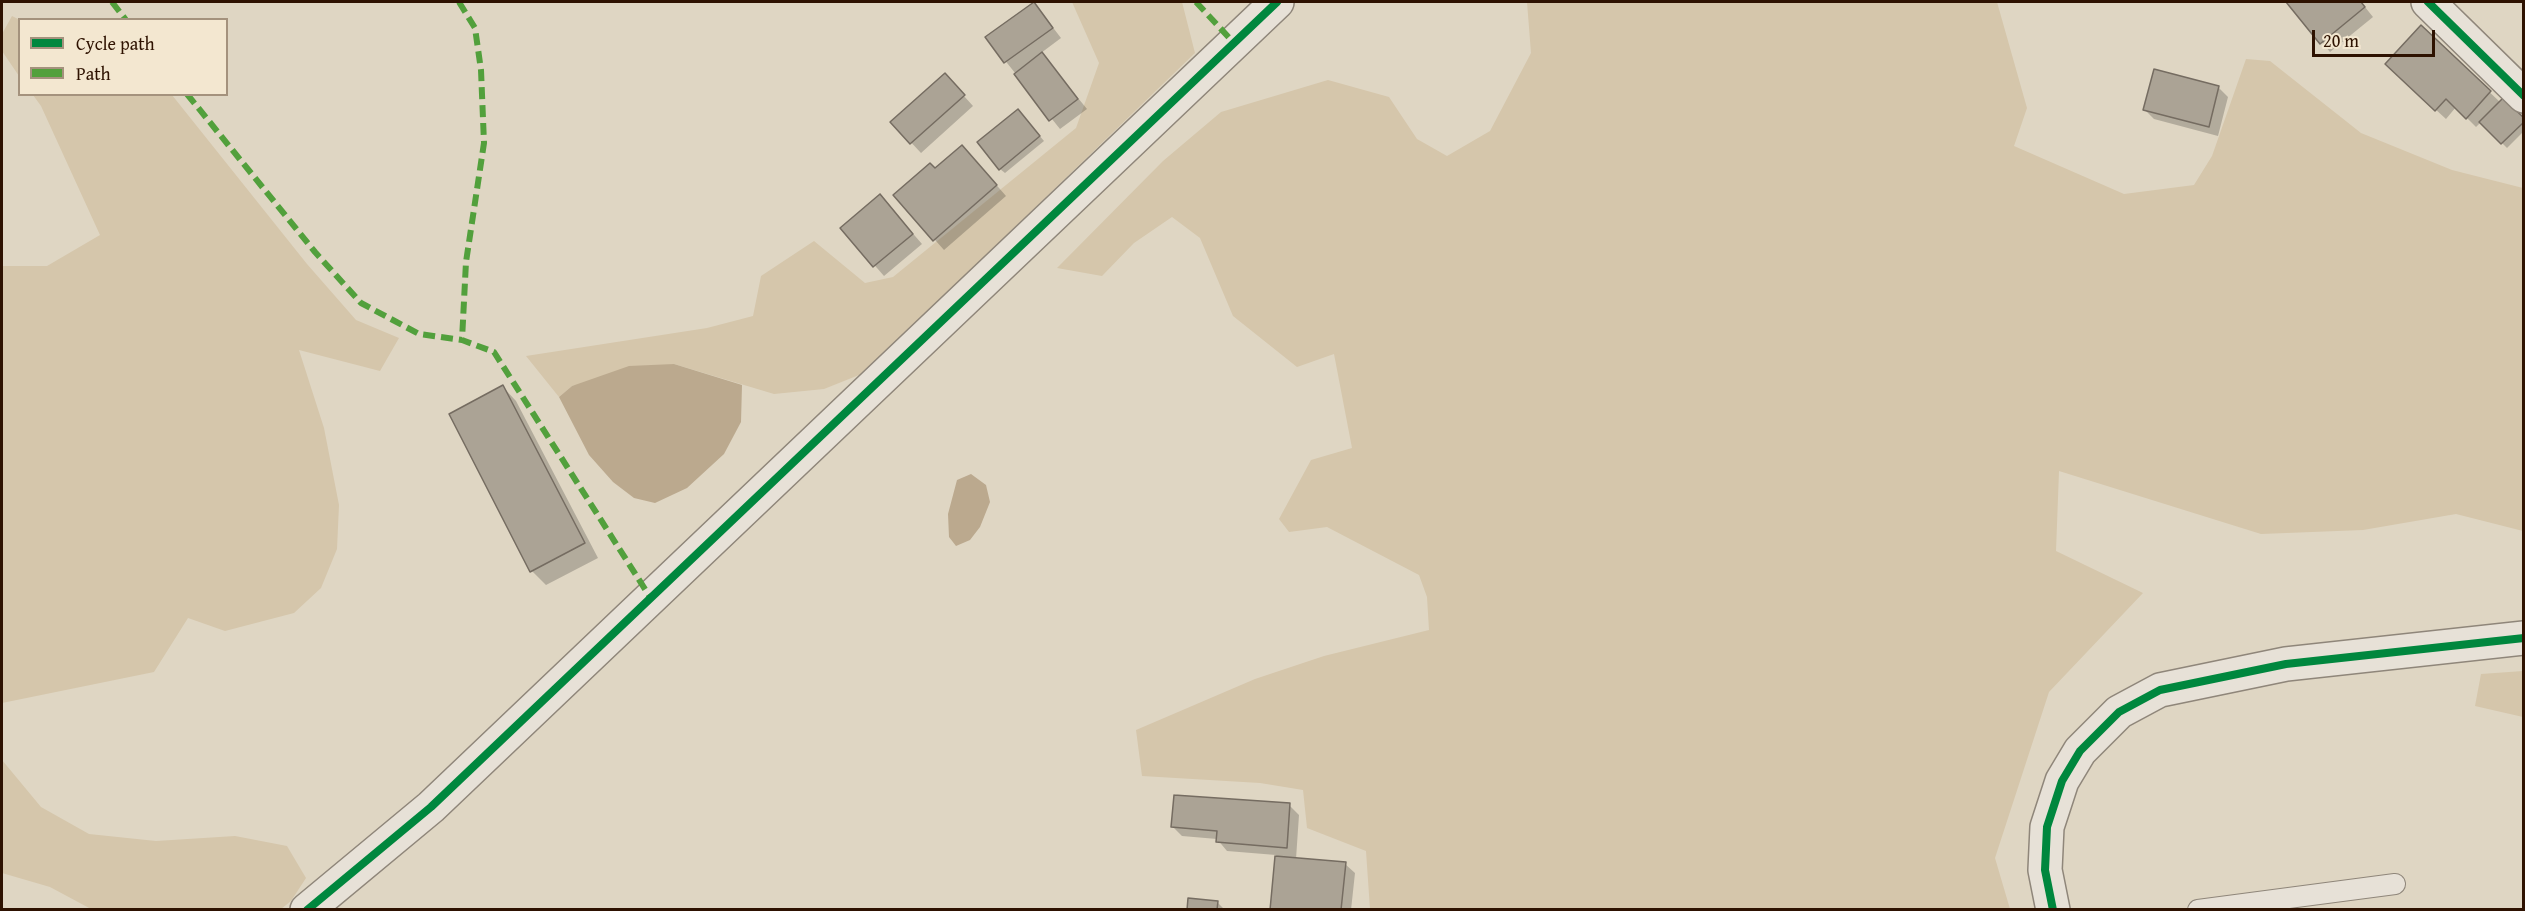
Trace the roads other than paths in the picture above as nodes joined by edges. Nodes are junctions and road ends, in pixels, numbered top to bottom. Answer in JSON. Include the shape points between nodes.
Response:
{"nodes":[{"id":1,"x":1277,"y":2,"type":"edge"},
{"id":2,"x":2428,"y":2,"type":"edge"},
{"id":3,"x":2523,"y":96,"type":"edge"},
{"id":4,"x":2523,"y":638,"type":"edge"},
{"id":5,"x":2395,"y":884,"type":"dead end"},
{"id":6,"x":307,"y":909,"type":"edge"},
{"id":7,"x":2053,"y":909,"type":"edge"},
{"id":8,"x":2198,"y":909,"type":"edge"}],
"edges":[{"from":1,"to":6,"type":"street","via":[[431,807]]},
{"from":2,"to":3,"type":"street"},
{"from":4,"to":7,"type":"street","via":[[2286,664],[2160,690],[2119,712],[2080,751],[2062,781],[2047,827],[2045,870]]},
{"from":5,"to":8,"type":"lane"}]}
